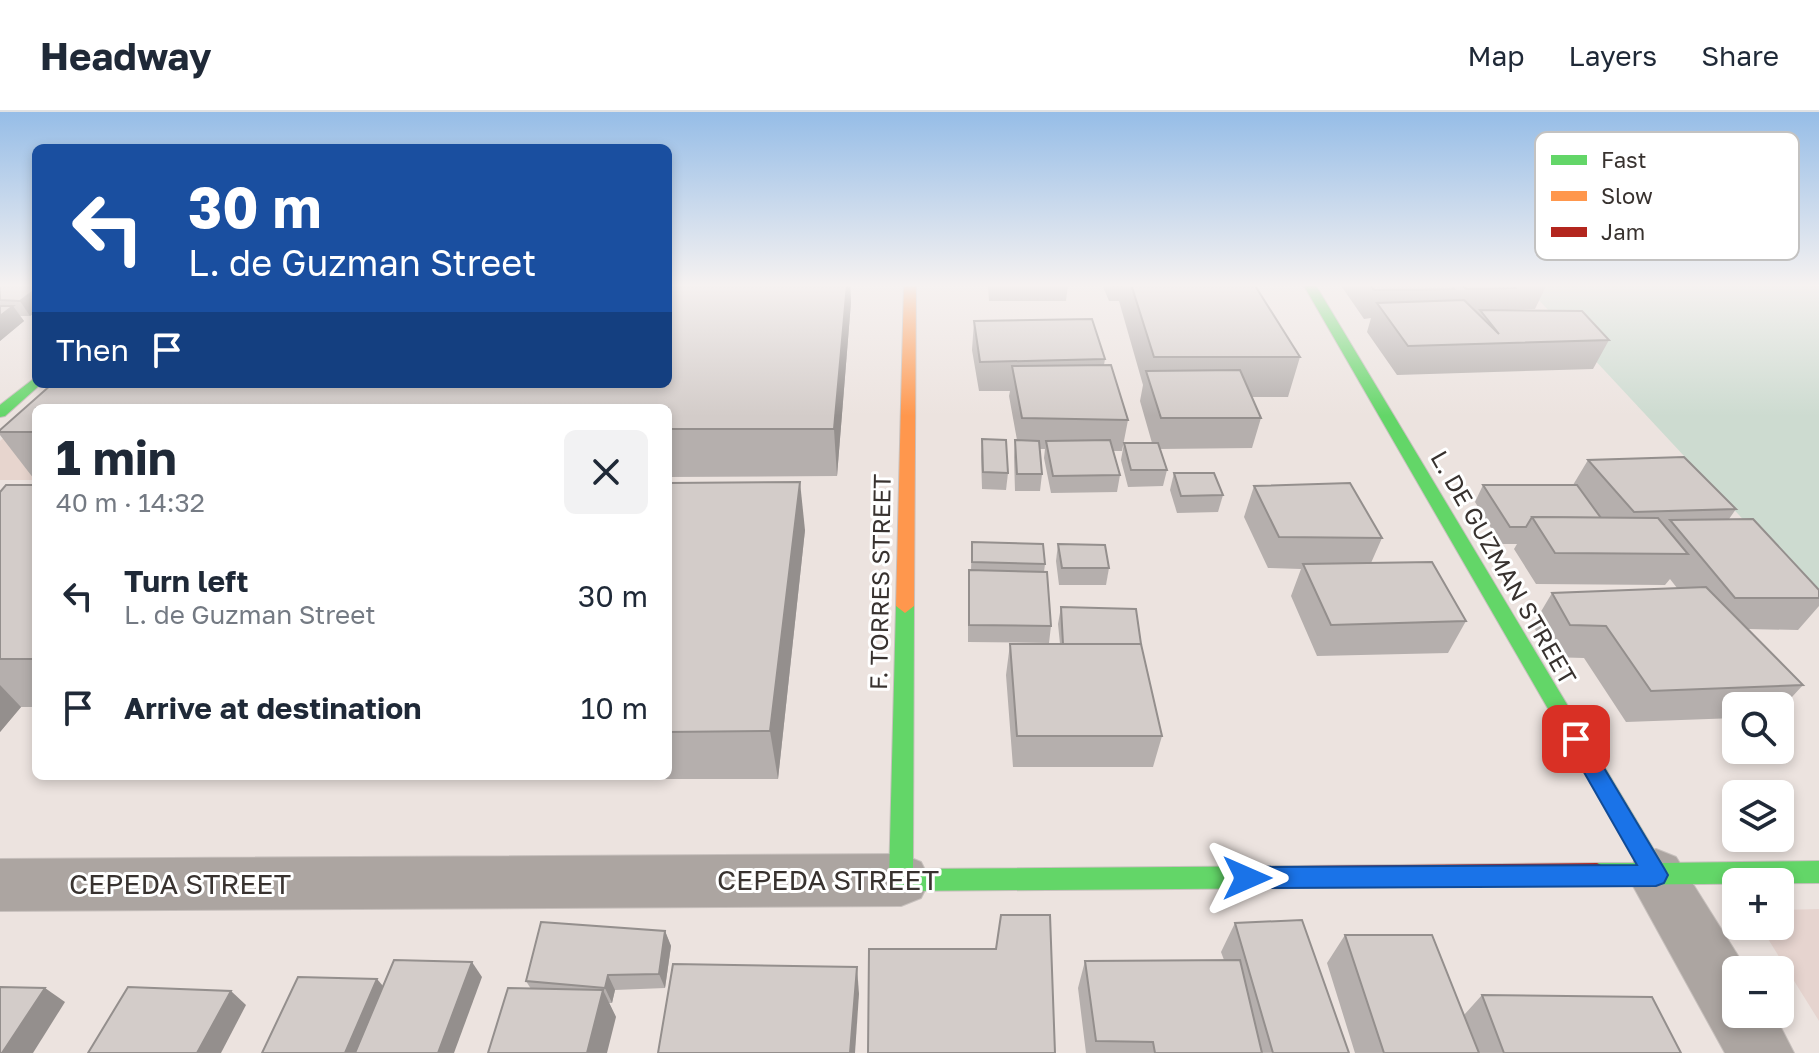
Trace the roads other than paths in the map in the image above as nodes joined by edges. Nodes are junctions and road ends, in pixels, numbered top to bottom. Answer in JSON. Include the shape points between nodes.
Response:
{"nodes":[{"id":1,"x":909,"y":328,"type":"edge"},
{"id":2,"x":1335,"y":328,"type":"edge"},
{"id":3,"x":32,"y":385,"type":"edge"},
{"id":4,"x":0,"y":413,"type":"edge"},
{"id":5,"x":1819,"y":872,"type":"edge"},
{"id":6,"x":1656,"y":875,"type":"junction"},
{"id":7,"x":901,"y":880,"type":"junction"},
{"id":8,"x":0,"y":885,"type":"edge"},
{"id":9,"x":1722,"y":987,"type":"edge"},
{"id":10,"x":1746,"y":1028,"type":"edge"},
{"id":11,"x":1761,"y":1053,"type":"edge"}],
"edges":[{"from":1,"to":7,"type":"street","name":"F. TORRES STREET"},
{"from":2,"to":6,"type":"street","name":"L. DE GUZMAN STREET"},
{"from":3,"to":4,"type":"street"},
{"from":5,"to":6,"type":"street","name":"CEPEDA STREET"},
{"from":6,"to":7,"type":"street","name":"CEPEDA STREET"},
{"from":6,"to":9,"type":"street"},
{"from":7,"to":8,"type":"street","name":"CEPEDA STREET"},
{"from":10,"to":11,"type":"street"}]}
